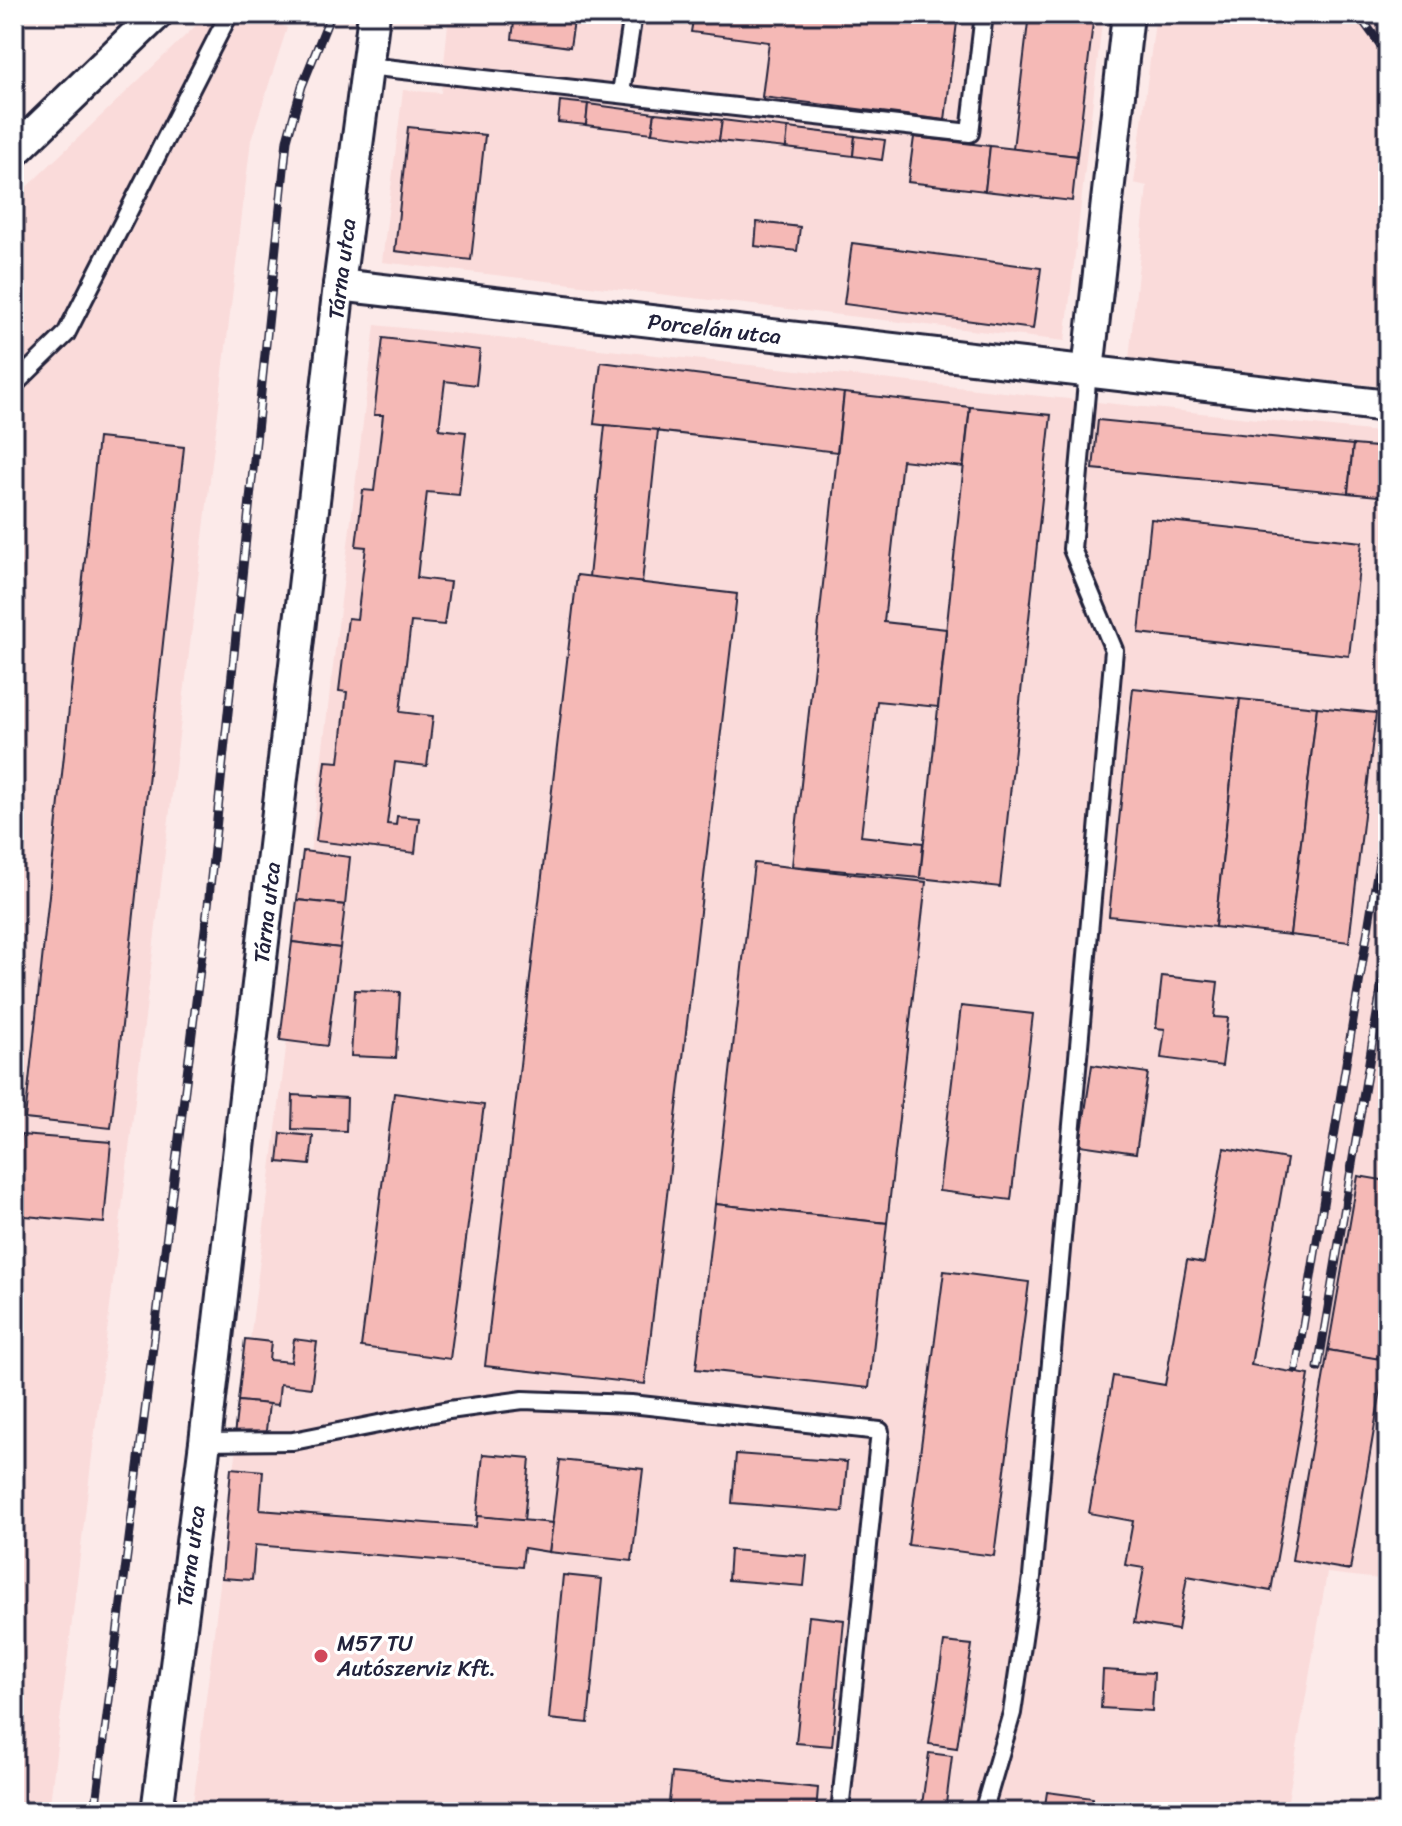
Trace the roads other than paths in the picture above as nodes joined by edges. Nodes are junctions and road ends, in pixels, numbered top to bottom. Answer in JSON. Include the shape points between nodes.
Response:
{"nodes":[{"id":1,"x":157,"y":14,"type":"edge"},
{"id":2,"x":229,"y":14,"type":"edge"},
{"id":3,"x":374,"y":14,"type":"edge"},
{"id":4,"x":633,"y":14,"type":"edge"},
{"id":5,"x":984,"y":14,"type":"edge"},
{"id":6,"x":1128,"y":14,"type":"edge"},
{"id":7,"x":367,"y":66,"type":"junction"},
{"id":8,"x":621,"y":93,"type":"junction"},
{"id":9,"x":14,"y":152,"type":"edge"},
{"id":10,"x":339,"y":285,"type":"junction"},
{"id":11,"x":1088,"y":371,"type":"junction"},
{"id":12,"x":14,"y":385,"type":"edge"},
{"id":13,"x":1388,"y":406,"type":"edge"},
{"id":14,"x":205,"y":1442,"type":"junction"},
{"id":15,"x":157,"y":1812,"type":"edge"},
{"id":16,"x":840,"y":1812,"type":"edge"},
{"id":17,"x":983,"y":1812,"type":"edge"}],
"edges":[{"from":1,"to":9,"type":"street"},
{"from":2,"to":12,"type":"lane","via":[[66,334]]},
{"from":3,"to":7,"type":"street","name":"Tárna utca"},
{"from":4,"to":8,"type":"lane"},
{"from":5,"to":8,"type":"lane","via":[[970,133]]},
{"from":6,"to":11,"type":"street"},
{"from":7,"to":8,"type":"lane"},
{"from":7,"to":10,"type":"street","name":"Tárna utca"},
{"from":10,"to":11,"type":"street","name":"Porcelán utca"},
{"from":10,"to":14,"type":"street","name":"Tárna utca"},
{"from":11,"to":13,"type":"street","name":"Porcelán utca"},
{"from":11,"to":17,"type":"lane","via":[[1072,549],[1114,650],[1032,1577],[1012,1713]]},
{"from":14,"to":15,"type":"street","name":"Tárna utca"},
{"from":14,"to":16,"type":"lane","via":[[293,1441],[523,1400],[631,1404],[880,1431]]}]}
